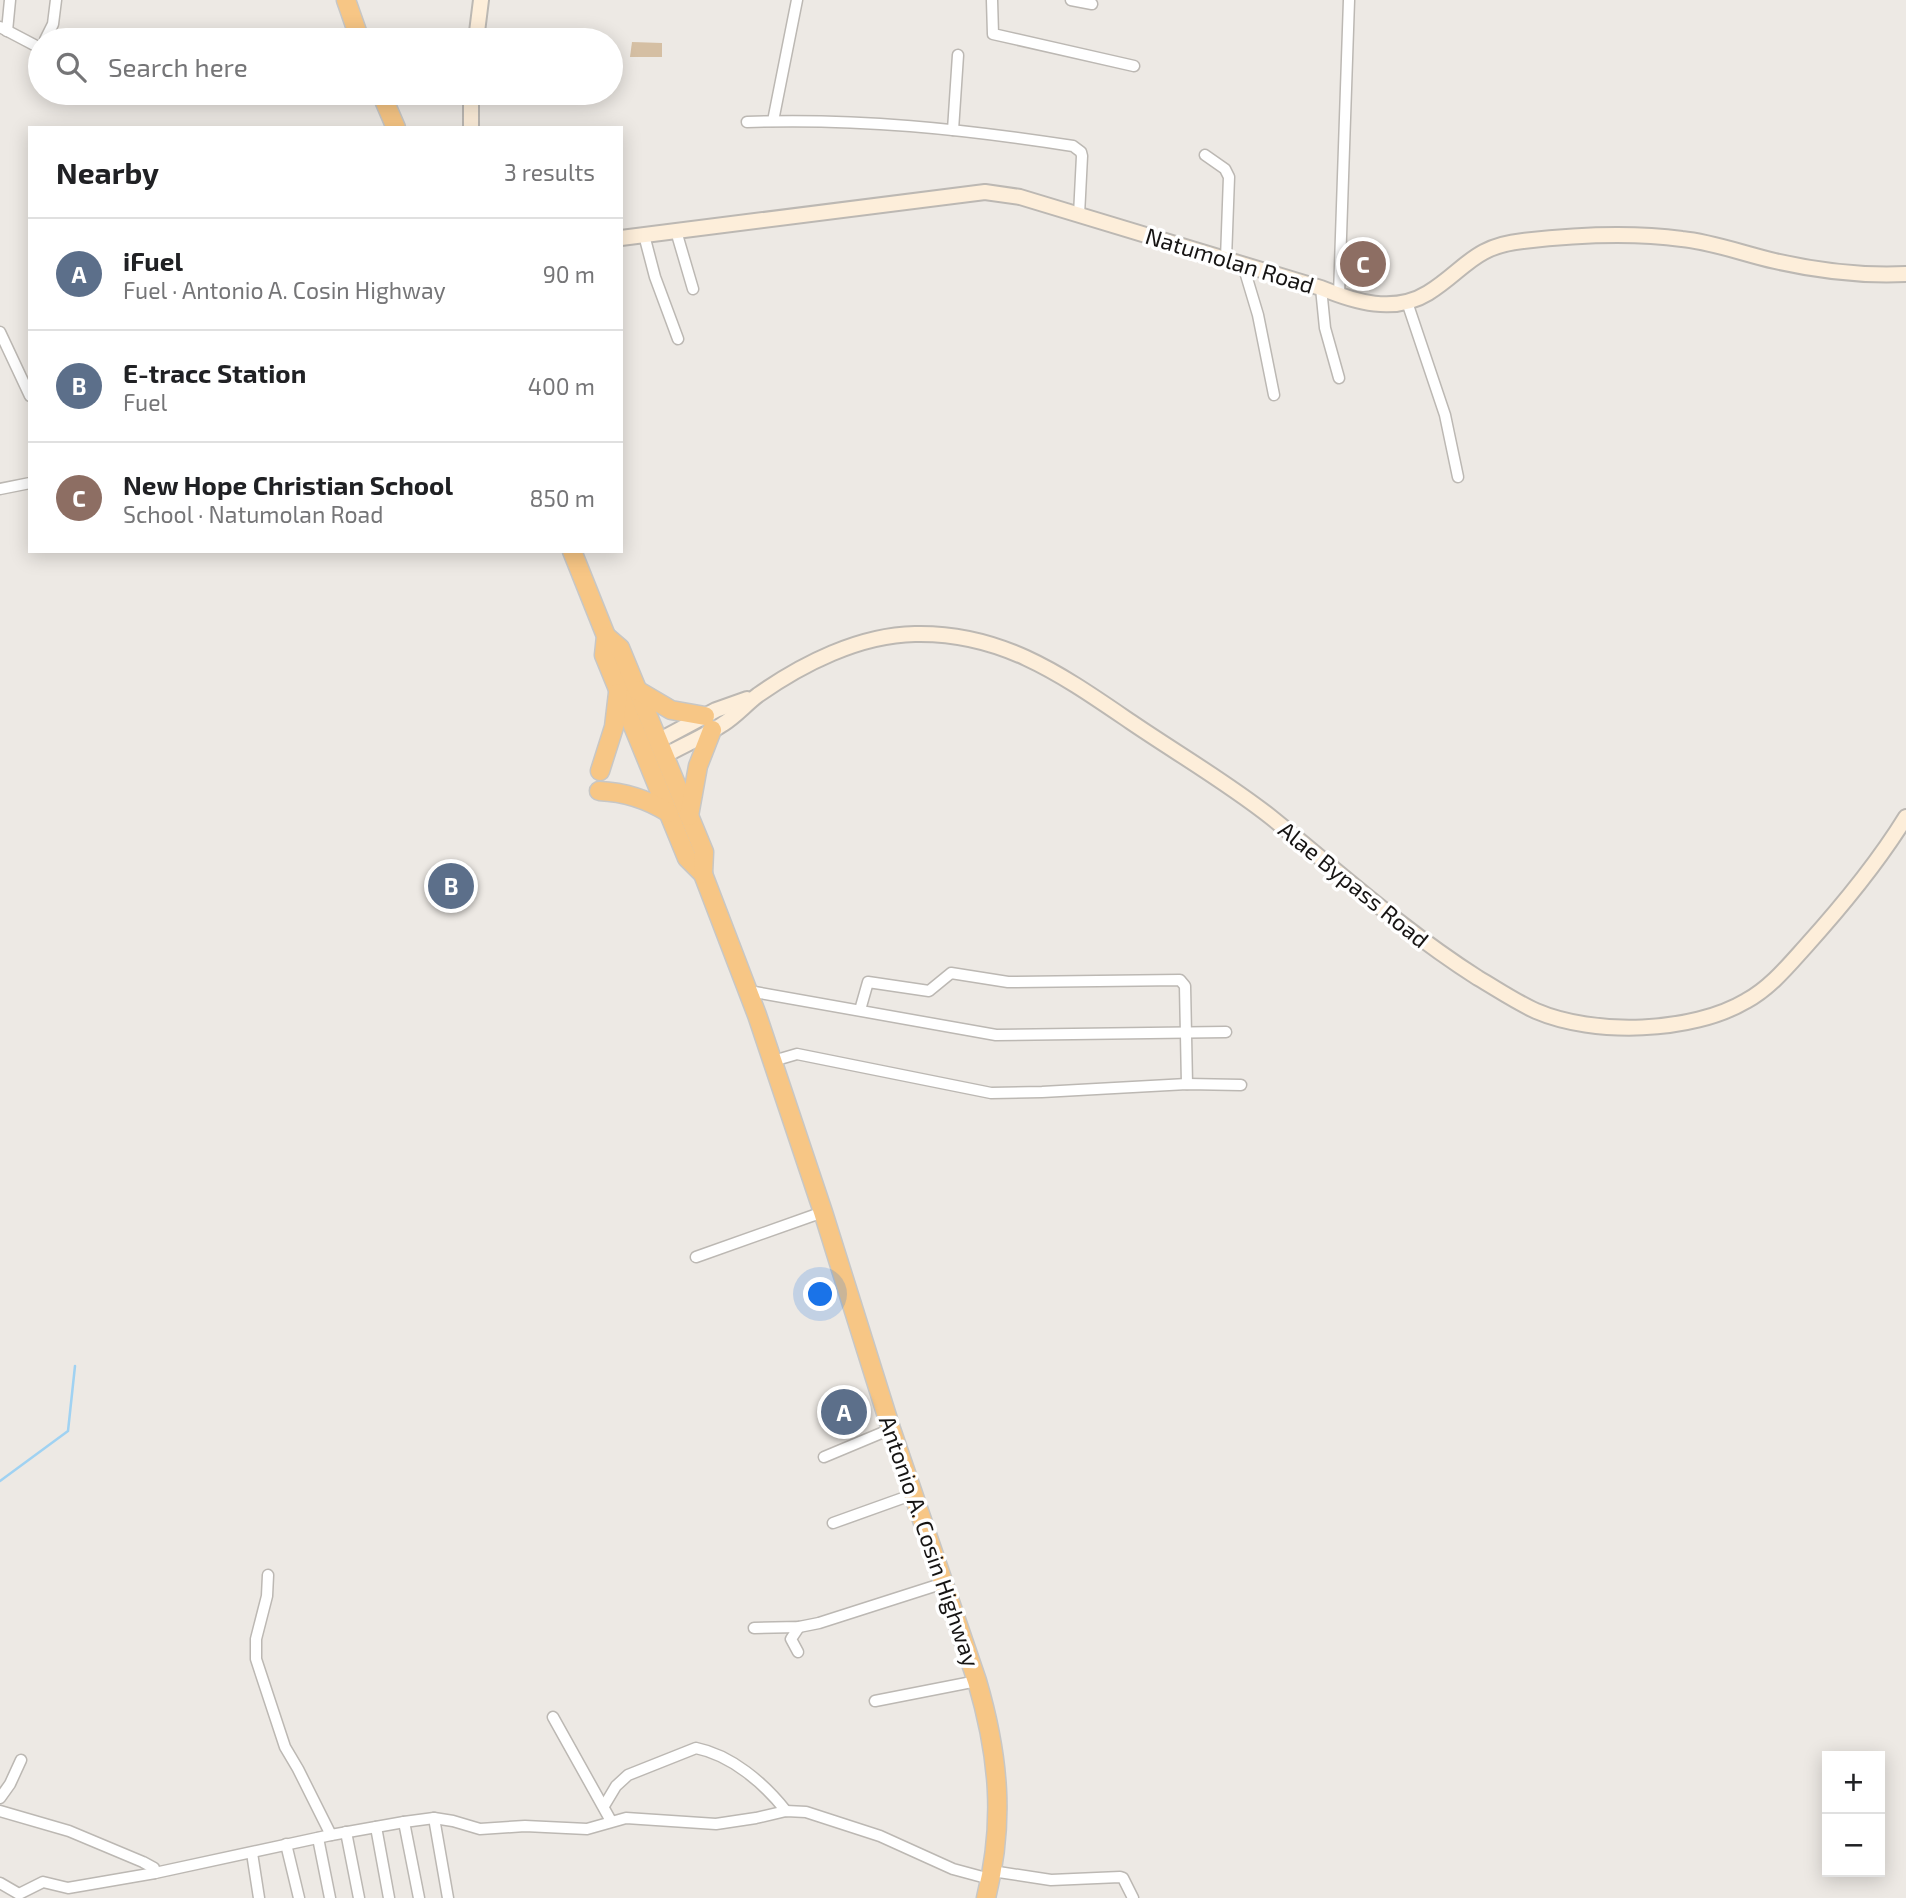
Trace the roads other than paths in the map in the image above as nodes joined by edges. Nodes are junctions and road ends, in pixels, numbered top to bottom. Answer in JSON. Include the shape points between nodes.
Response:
{"nodes":[{"id":1,"x":10,"y":0,"type":"edge"},
{"id":2,"x":56,"y":0,"type":"edge"},
{"id":3,"x":346,"y":0,"type":"edge"},
{"id":4,"x":481,"y":0,"type":"edge"},
{"id":5,"x":797,"y":0,"type":"edge"},
{"id":6,"x":992,"y":0,"type":"edge"},
{"id":7,"x":1071,"y":0,"type":"edge"},
{"id":8,"x":1349,"y":0,"type":"edge"},
{"id":9,"x":1093,"y":4,"type":"dead end"},
{"id":10,"x":51,"y":28,"type":"edge"},
{"id":11,"x":356,"y":28,"type":"edge"},
{"id":12,"x":478,"y":28,"type":"edge"},
{"id":13,"x":4,"y":29,"type":"edge"},
{"id":14,"x":28,"y":42,"type":"edge"},
{"id":15,"x":958,"y":55,"type":"dead end"},
{"id":16,"x":1133,"y":66,"type":"dead end"},
{"id":17,"x":386,"y":105,"type":"edge"},
{"id":18,"x":471,"y":105,"type":"edge"},
{"id":19,"x":773,"y":121,"type":"junction"},
{"id":20,"x":747,"y":122,"type":"dead end"},
{"id":21,"x":395,"y":126,"type":"edge"},
{"id":22,"x":471,"y":126,"type":"edge"},
{"id":23,"x":953,"y":130,"type":"junction"},
{"id":24,"x":1205,"y":155,"type":"dead end"},
{"id":25,"x":1079,"y":215,"type":"junction"},
{"id":26,"x":676,"y":231,"type":"junction"},
{"id":27,"x":644,"y":235,"type":"junction"},
{"id":28,"x":623,"y":238,"type":"edge"},
{"id":29,"x":1226,"y":259,"type":"junction"},
{"id":30,"x":1243,"y":265,"type":"junction"},
{"id":31,"x":1906,"y":274,"type":"edge"},
{"id":32,"x":1321,"y":288,"type":"junction"},
{"id":33,"x":693,"y":289,"type":"dead end"},
{"id":34,"x":1339,"y":295,"type":"junction"},
{"id":35,"x":1407,"y":302,"type":"junction"},
{"id":36,"x":0,"y":332,"type":"edge"},
{"id":37,"x":678,"y":339,"type":"dead end"},
{"id":38,"x":1339,"y":378,"type":"dead end"},
{"id":39,"x":28,"y":392,"type":"edge"},
{"id":40,"x":1274,"y":396,"type":"dead end"},
{"id":41,"x":1458,"y":477,"type":"dead end"},
{"id":42,"x":28,"y":483,"type":"edge"},
{"id":43,"x":0,"y":489,"type":"edge"},
{"id":44,"x":573,"y":553,"type":"edge"},
{"id":45,"x":606,"y":636,"type":"junction"},
{"id":46,"x":618,"y":689,"type":"junction"},
{"id":47,"x":637,"y":690,"type":"junction"},
{"id":48,"x":708,"y":723,"type":"junction"},
{"id":49,"x":653,"y":752,"type":"junction"},
{"id":50,"x":600,"y":771,"type":"dead end"},
{"id":51,"x":599,"y":791,"type":"dead end"},
{"id":52,"x":669,"y":813,"type":"junction"},
{"id":53,"x":689,"y":816,"type":"junction"},
{"id":54,"x":1906,"y":817,"type":"edge"},
{"id":55,"x":703,"y":874,"type":"junction"},
{"id":56,"x":749,"y":991,"type":"junction"},
{"id":57,"x":860,"y":1010,"type":"junction"},
{"id":58,"x":1185,"y":1032,"type":"junction"},
{"id":59,"x":1226,"y":1032,"type":"dead end"},
{"id":60,"x":773,"y":1061,"type":"junction"},
{"id":61,"x":1187,"y":1084,"type":"junction"},
{"id":62,"x":1241,"y":1085,"type":"dead end"},
{"id":63,"x":823,"y":1212,"type":"junction"},
{"id":64,"x":696,"y":1256,"type":"dead end"},
{"id":65,"x":891,"y":1429,"type":"junction"},
{"id":66,"x":824,"y":1457,"type":"dead end"},
{"id":67,"x":914,"y":1494,"type":"junction"},
{"id":68,"x":833,"y":1523,"type":"dead end"},
{"id":69,"x":268,"y":1575,"type":"dead end"},
{"id":70,"x":944,"y":1583,"type":"junction"},
{"id":71,"x":799,"y":1627,"type":"junction"},
{"id":72,"x":754,"y":1628,"type":"dead end"},
{"id":73,"x":798,"y":1652,"type":"dead end"},
{"id":74,"x":977,"y":1681,"type":"junction"},
{"id":75,"x":875,"y":1701,"type":"dead end"},
{"id":76,"x":553,"y":1717,"type":"dead end"},
{"id":77,"x":21,"y":1760,"type":"dead end"},
{"id":78,"x":0,"y":1798,"type":"edge"},
{"id":79,"x":604,"y":1806,"type":"junction"},
{"id":80,"x":0,"y":1811,"type":"edge"},
{"id":81,"x":786,"y":1811,"type":"junction"},
{"id":82,"x":434,"y":1818,"type":"junction"},
{"id":83,"x":611,"y":1821,"type":"junction"},
{"id":84,"x":404,"y":1822,"type":"junction"},
{"id":85,"x":376,"y":1827,"type":"junction"},
{"id":86,"x":346,"y":1832,"type":"junction"},
{"id":87,"x":331,"y":1835,"type":"junction"},
{"id":88,"x":318,"y":1838,"type":"junction"},
{"id":89,"x":286,"y":1844,"type":"junction"},
{"id":90,"x":252,"y":1853,"type":"junction"},
{"id":91,"x":155,"y":1873,"type":"junction"},
{"id":92,"x":991,"y":1875,"type":"junction"},
{"id":93,"x":0,"y":1883,"type":"edge"},
{"id":94,"x":259,"y":1898,"type":"edge"},
{"id":95,"x":299,"y":1898,"type":"edge"},
{"id":96,"x":330,"y":1898,"type":"edge"},
{"id":97,"x":359,"y":1898,"type":"edge"},
{"id":98,"x":389,"y":1898,"type":"edge"},
{"id":99,"x":419,"y":1898,"type":"edge"},
{"id":100,"x":448,"y":1898,"type":"edge"},
{"id":101,"x":986,"y":1898,"type":"edge"},
{"id":102,"x":1133,"y":1898,"type":"edge"}],
"edges":[{"from":1,"to":13,"type":"street"},
{"from":2,"to":10,"type":"street"},
{"from":3,"to":11,"type":"highway"},
{"from":4,"to":12,"type":"main road"},
{"from":5,"to":19,"type":"street"},
{"from":6,"to":16,"type":"street","via":[[995,35]]},
{"from":7,"to":9,"type":"street"},
{"from":8,"to":34,"type":"street"},
{"from":13,"to":14,"type":"street"},
{"from":15,"to":23,"type":"street"},
{"from":17,"to":21,"type":"highway"},
{"from":18,"to":22,"type":"main road"},
{"from":19,"to":20,"type":"street"},
{"from":19,"to":23,"type":"street","via":[[905,124]]},
{"from":23,"to":25,"type":"street","via":[[1077,148],[1082,156]]},
{"from":24,"to":29,"type":"street","via":[[1229,177]]},
{"from":25,"to":26,"type":"main road","name":"Natumolan Road","via":[[985,192]]},
{"from":25,"to":29,"type":"main road","name":"Natumolan Road"},
{"from":26,"to":27,"type":"main road","name":"Natumolan Road"},
{"from":26,"to":33,"type":"street"},
{"from":27,"to":28,"type":"main road","name":"Natumolan Road"},
{"from":27,"to":37,"type":"street"},
{"from":29,"to":30,"type":"main road","name":"Natumolan Road"},
{"from":30,"to":32,"type":"main road","name":"Natumolan Road"},
{"from":30,"to":40,"type":"street"},
{"from":31,"to":35,"type":"main road","name":"Natumolan Road","via":[[1832,271],[1683,239],[1553,238],[1506,243],[1481,253],[1433,289]]},
{"from":32,"to":34,"type":"main road","name":"Natumolan Road"},
{"from":32,"to":38,"type":"street","via":[[1325,328]]},
{"from":34,"to":35,"type":"main road","name":"Natumolan Road","via":[[1371,303]]},
{"from":35,"to":41,"type":"street","via":[[1445,415]]},
{"from":36,"to":39,"type":"street"},
{"from":42,"to":43,"type":"street"},
{"from":44,"to":45,"type":"highway","name":"Antonio A. Cosin Highway"},
{"from":45,"to":46,"type":"highway","name":"Antonio A. Cosin Highway","via":[[604,655]]},
{"from":45,"to":47,"type":"highway","name":"Antonio A. Cosin Highway","via":[[620,648]]},
{"from":46,"to":49,"type":"highway","name":"Antonio A. Cosin Highway"},
{"from":46,"to":50,"type":"highway","via":[[614,727]]},
{"from":47,"to":48,"type":"highway","via":[[671,710]]},
{"from":47,"to":49,"type":"highway","name":"Antonio A. Cosin Highway"},
{"from":48,"to":49,"type":"main road","name":"Alae Bypass Road"},
{"from":48,"to":53,"type":"highway"},
{"from":48,"to":54,"type":"main road","name":"Alae Bypass Road","via":[[841,650],[882,637],[966,637],[1005,648],[1070,681],[1253,804],[1409,931],[1464,969],[1538,1012],[1601,1027],[1672,1024],[1732,1009],[1749,1000],[1783,971],[1867,877]]},
{"from":49,"to":52,"type":"highway","name":"Antonio A. Cosin Highway"},
{"from":49,"to":53,"type":"highway","name":"Antonio A. Cosin Highway"},
{"from":51,"to":52,"type":"highway","via":[[629,794]]},
{"from":52,"to":55,"type":"highway","name":"Antonio A. Cosin Highway","via":[[687,858]]},
{"from":53,"to":55,"type":"highway","name":"Antonio A. Cosin Highway","via":[[704,852]]},
{"from":55,"to":56,"type":"highway","name":"Antonio A. Cosin Highway"},
{"from":56,"to":57,"type":"street"},
{"from":56,"to":60,"type":"highway","name":"Antonio A. Cosin Highway"},
{"from":57,"to":58,"type":"street","via":[[996,1035]]},
{"from":57,"to":58,"type":"street","via":[[870,981],[929,991],[956,973],[1009,982],[1175,979],[1185,986]]},
{"from":58,"to":59,"type":"street"},
{"from":58,"to":61,"type":"street"},
{"from":60,"to":61,"type":"street","via":[[797,1054],[991,1093]]},
{"from":60,"to":63,"type":"highway","name":"Antonio A. Cosin Highway"},
{"from":61,"to":62,"type":"street"},
{"from":63,"to":64,"type":"street"},
{"from":63,"to":65,"type":"highway","name":"Antonio A. Cosin Highway"},
{"from":65,"to":66,"type":"street"},
{"from":65,"to":67,"type":"highway","name":"Antonio A. Cosin Highway"},
{"from":67,"to":68,"type":"street"},
{"from":67,"to":70,"type":"highway","name":"Antonio A. Cosin Highway"},
{"from":69,"to":87,"type":"street","via":[[256,1659],[285,1747]]},
{"from":70,"to":71,"type":"street"},
{"from":70,"to":74,"type":"highway","name":"Antonio A. Cosin Highway"},
{"from":71,"to":72,"type":"street"},
{"from":71,"to":73,"type":"street","via":[[791,1639]]},
{"from":74,"to":75,"type":"street"},
{"from":74,"to":92,"type":"highway","name":"Antonio A. Cosin Highway","via":[[998,1782]]},
{"from":76,"to":79,"type":"street"},
{"from":77,"to":78,"type":"street"},
{"from":79,"to":81,"type":"street","via":[[628,1775],[696,1748],[756,1779]]},
{"from":79,"to":83,"type":"street"},
{"from":80,"to":91,"type":"street","via":[[69,1831],[143,1862]]},
{"from":81,"to":83,"type":"street","via":[[716,1824],[637,1817]]},
{"from":81,"to":92,"type":"street","via":[[806,1812],[880,1836],[953,1869]]},
{"from":82,"to":83,"type":"street","via":[[485,1829],[587,1829]]},
{"from":82,"to":84,"type":"street"},
{"from":82,"to":100,"type":"street"},
{"from":84,"to":85,"type":"street"},
{"from":84,"to":99,"type":"street"},
{"from":85,"to":86,"type":"street"},
{"from":85,"to":98,"type":"street"},
{"from":86,"to":87,"type":"street"},
{"from":86,"to":97,"type":"street"},
{"from":87,"to":88,"type":"street"},
{"from":88,"to":89,"type":"street"},
{"from":88,"to":96,"type":"street"},
{"from":89,"to":90,"type":"street"},
{"from":89,"to":95,"type":"street"},
{"from":90,"to":91,"type":"street"},
{"from":90,"to":94,"type":"street"},
{"from":91,"to":93,"type":"street","via":[[68,1888],[43,1882],[19,1894]]},
{"from":92,"to":101,"type":"highway","name":"Antonio A. Cosin Highway"},
{"from":92,"to":102,"type":"street","via":[[1051,1880],[1120,1877]]}]}
